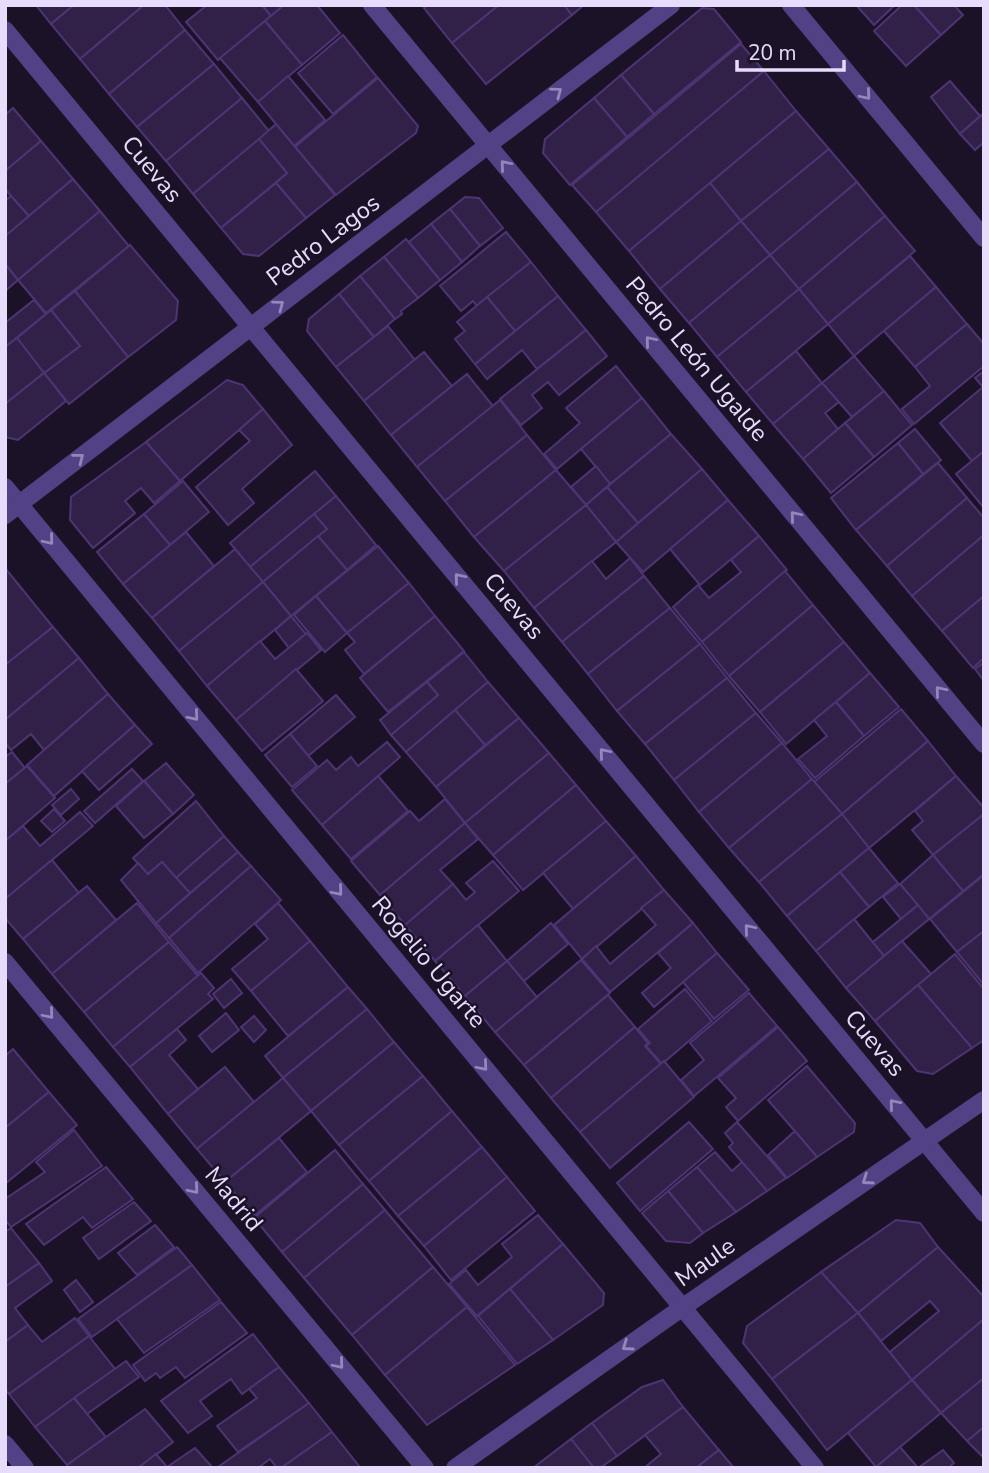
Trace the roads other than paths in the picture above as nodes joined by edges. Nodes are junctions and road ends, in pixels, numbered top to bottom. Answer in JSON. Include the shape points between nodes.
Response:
{"nodes":[{"id":1,"x":372,"y":5,"type":"edge"},
{"id":2,"x":671,"y":5,"type":"edge"},
{"id":3,"x":791,"y":5,"type":"edge"},
{"id":4,"x":5,"y":30,"type":"edge"},
{"id":5,"x":488,"y":145,"type":"junction"},
{"id":6,"x":984,"y":238,"type":"edge"},
{"id":7,"x":250,"y":326,"type":"junction"},
{"id":8,"x":5,"y":487,"type":"edge"},
{"id":9,"x":12,"y":509,"type":"edge"},
{"id":10,"x":984,"y":744,"type":"edge"},
{"id":11,"x":5,"y":962,"type":"edge"},
{"id":12,"x":984,"y":1100,"type":"edge"},
{"id":13,"x":924,"y":1141,"type":"junction"},
{"id":14,"x":984,"y":1213,"type":"edge"},
{"id":15,"x":683,"y":1307,"type":"junction"},
{"id":16,"x":5,"y":1444,"type":"edge"},
{"id":17,"x":25,"y":1468,"type":"edge"},
{"id":18,"x":425,"y":1468,"type":"edge"},
{"id":19,"x":455,"y":1468,"type":"edge"},
{"id":20,"x":815,"y":1468,"type":"edge"}],
"edges":[{"from":1,"to":5,"type":"street","name":"Pedro León Ugalde"},
{"from":5,"to":2,"type":"street","name":"Pedro Lagos","one_way":true},
{"from":3,"to":6,"type":"street","one_way":true},
{"from":4,"to":7,"type":"street","name":"Cuevas"},
{"from":7,"to":5,"type":"street","name":"Pedro Lagos","one_way":true},
{"from":10,"to":5,"type":"street","name":"Pedro León Ugalde","one_way":true},
{"from":9,"to":7,"type":"street","name":"Pedro Lagos","one_way":true},
{"from":13,"to":7,"type":"street","name":"Cuevas","one_way":true},
{"from":8,"to":9,"type":"street","name":"Rogelio Ugarte"},
{"from":9,"to":15,"type":"street","name":"Rogelio Ugarte","one_way":true},
{"from":11,"to":18,"type":"street","name":"Madrid","one_way":true},
{"from":12,"to":13,"type":"street","name":"Maule"},
{"from":13,"to":14,"type":"street","name":"Cuevas"},
{"from":13,"to":15,"type":"street","name":"Maule","one_way":true},
{"from":15,"to":19,"type":"street","name":"Maule","one_way":true},
{"from":15,"to":20,"type":"street","name":"Rogelio Ugarte"},
{"from":16,"to":17,"type":"street"}]}
